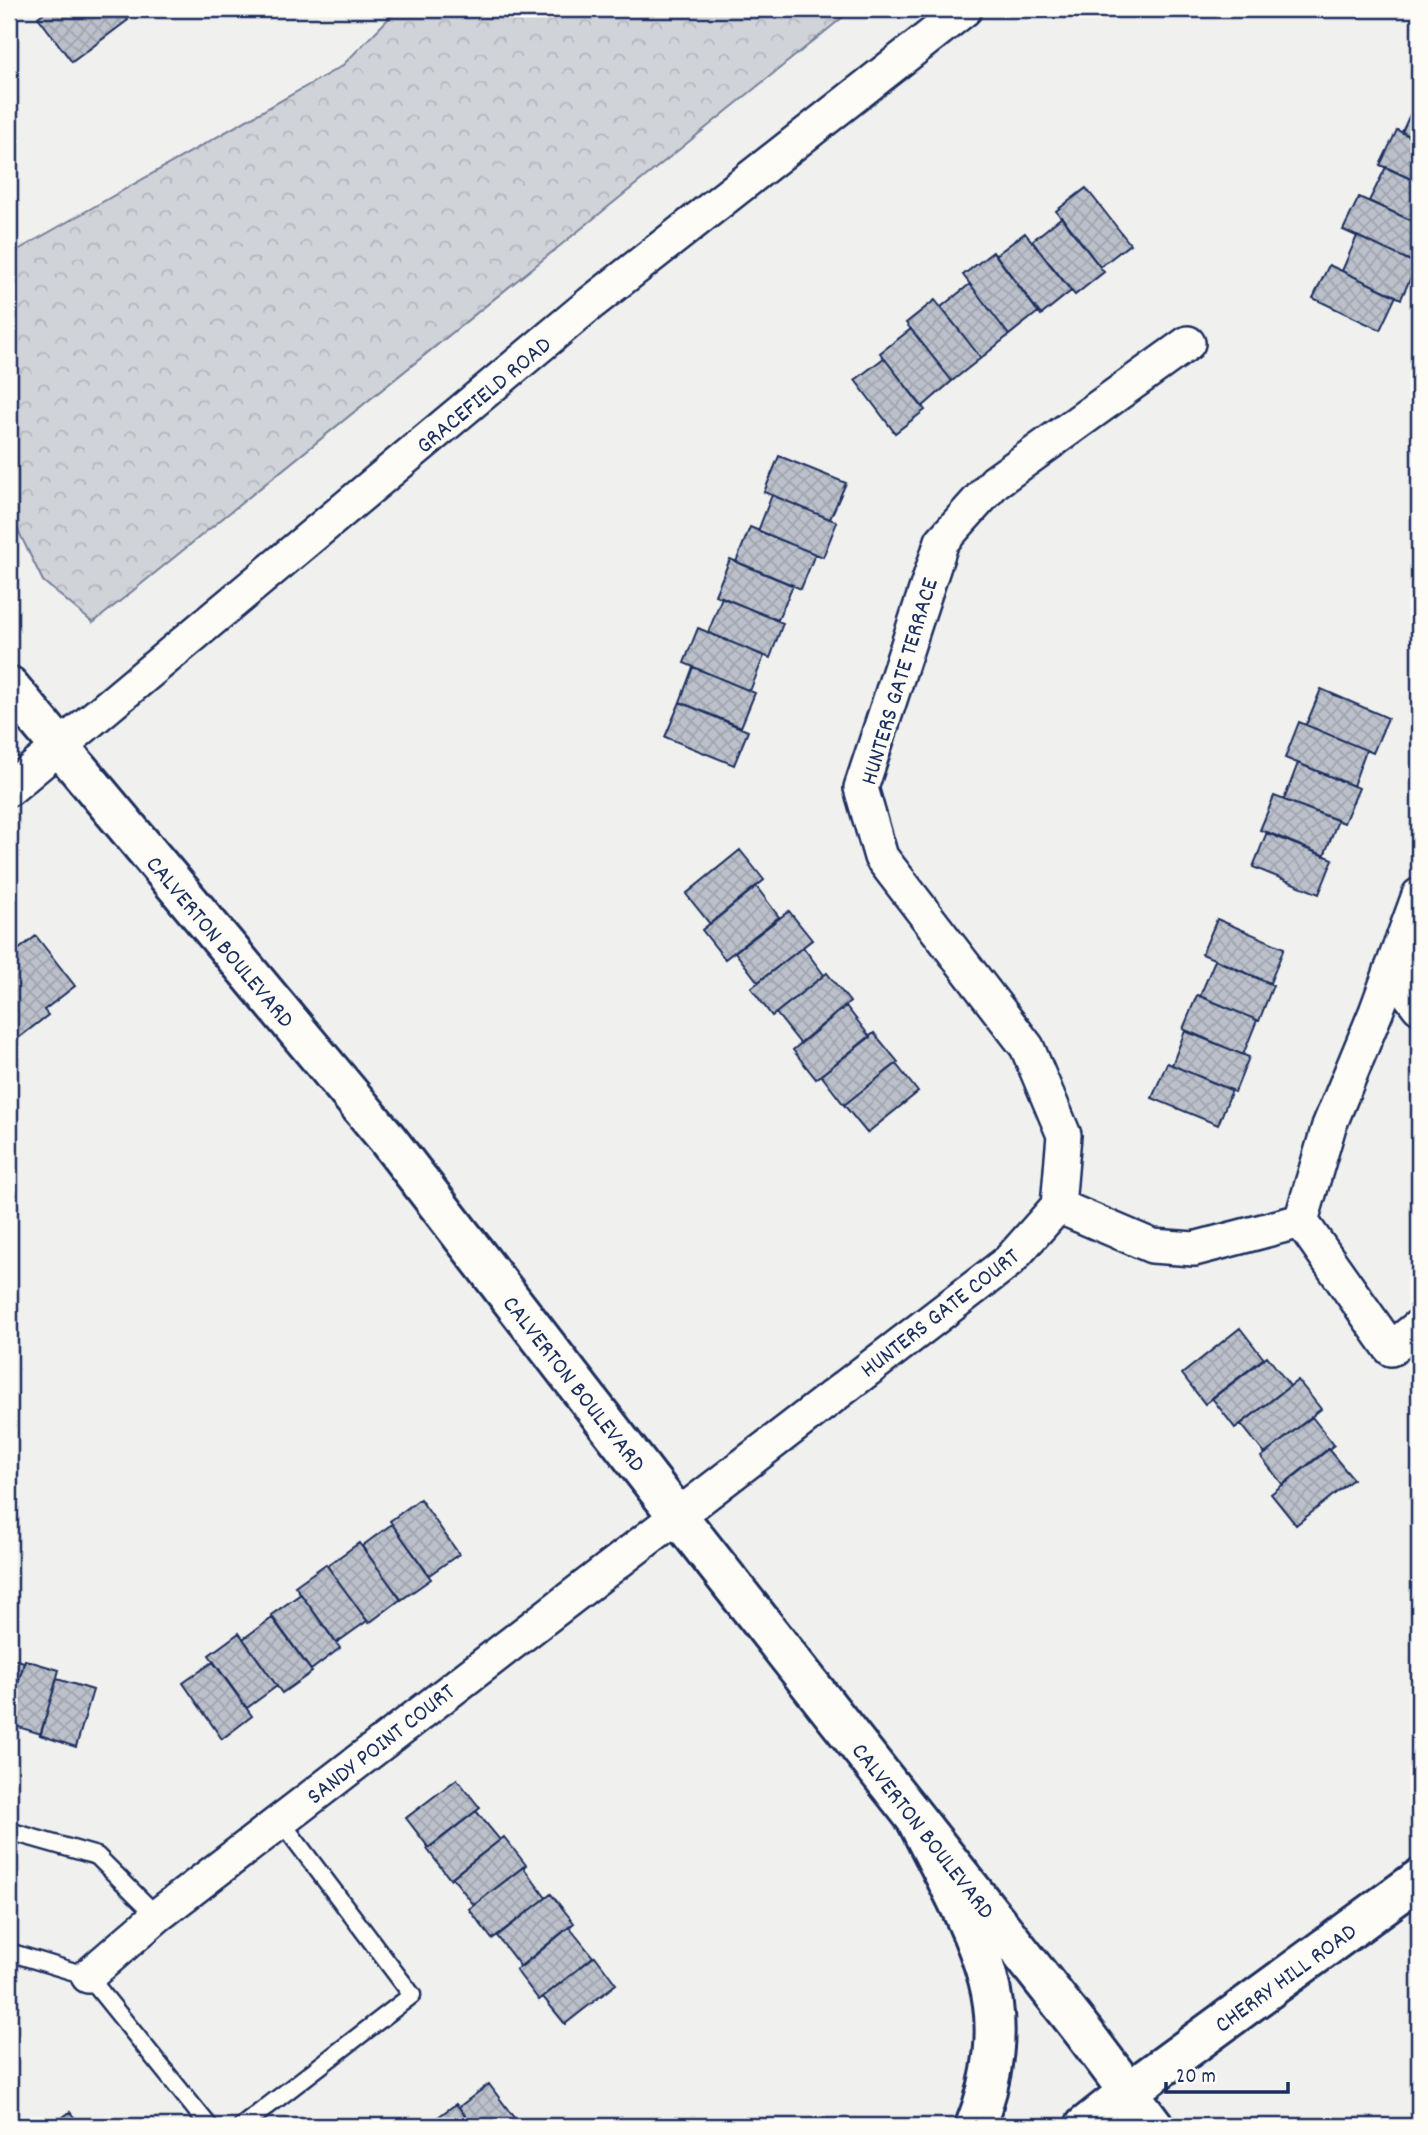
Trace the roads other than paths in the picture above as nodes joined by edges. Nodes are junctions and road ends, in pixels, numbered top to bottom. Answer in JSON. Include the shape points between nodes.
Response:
{"nodes":[{"id":1,"x":965,"y":9,"type":"edge"},
{"id":2,"x":1188,"y":343,"type":"dead end"},
{"id":3,"x":9,"y":686,"type":"edge"},
{"id":4,"x":58,"y":747,"type":"junction"},
{"id":5,"x":9,"y":789,"type":"edge"},
{"id":6,"x":1419,"y":895,"type":"edge"},
{"id":7,"x":1391,"y":970,"type":"junction"},
{"id":8,"x":1419,"y":1007,"type":"edge"},
{"id":9,"x":1058,"y":1206,"type":"junction"},
{"id":10,"x":1301,"y":1221,"type":"junction"},
{"id":11,"x":1419,"y":1326,"type":"edge"},
{"id":12,"x":677,"y":1515,"type":"junction"},
{"id":13,"x":280,"y":1820,"type":"junction"},
{"id":14,"x":917,"y":1821,"type":"junction"},
{"id":15,"x":9,"y":1831,"type":"edge"},
{"id":16,"x":1419,"y":1879,"type":"edge"},
{"id":17,"x":157,"y":1916,"type":"junction"},
{"id":18,"x":9,"y":1952,"type":"edge"},
{"id":19,"x":88,"y":1976,"type":"junction"},
{"id":20,"x":1128,"y":2092,"type":"junction"},
{"id":21,"x":209,"y":2126,"type":"edge"},
{"id":22,"x":242,"y":2126,"type":"edge"},
{"id":23,"x":975,"y":2126,"type":"edge"},
{"id":24,"x":1085,"y":2126,"type":"edge"},
{"id":25,"x":1154,"y":2126,"type":"edge"}],
"edges":[{"from":1,"to":4,"type":"street","name":"GRACEFIELD ROAD","via":[[591,303]]},
{"from":2,"to":9,"type":"street","name":"HUNTERS GATE TERRACE","via":[[995,482],[942,541],[861,788],[881,857],[1027,1047],[1064,1135]]},
{"from":3,"to":4,"type":"street","name":"CALVERTON BOULEVARD"},
{"from":4,"to":5,"type":"street","name":"GRACEFIELD ROAD"},
{"from":4,"to":12,"type":"street","name":"CALVERTON BOULEVARD","via":[[385,1136]]},
{"from":6,"to":7,"type":"street"},
{"from":7,"to":8,"type":"street"},
{"from":7,"to":10,"type":"street","via":[[1329,1126]]},
{"from":9,"to":10,"type":"street","via":[[1152,1246],[1194,1249]]},
{"from":9,"to":12,"type":"street","name":"HUNTERS GATE COURT","via":[[1009,1261]]},
{"from":10,"to":11,"type":"street","via":[[1391,1349]]},
{"from":12,"to":13,"type":"street","name":"SANDY POINT COURT"},
{"from":12,"to":14,"type":"street","name":"CALVERTON BOULEVARD"},
{"from":13,"to":17,"type":"street","name":"SANDY POINT COURT"},
{"from":13,"to":22,"type":"lane","via":[[412,1995]]},
{"from":14,"to":20,"type":"street","name":"CALVERTON BOULEVARD"},
{"from":14,"to":23,"type":"street","via":[[988,1979],[994,2021],[993,2064]]},
{"from":15,"to":17,"type":"lane","via":[[97,1856]]},
{"from":16,"to":20,"type":"street","name":"CHERRY HILL ROAD"},
{"from":17,"to":19,"type":"street","name":"SANDY POINT COURT"},
{"from":18,"to":19,"type":"lane"},
{"from":19,"to":21,"type":"lane"},
{"from":20,"to":24,"type":"street","name":"CHERRY HILL ROAD"},
{"from":20,"to":25,"type":"street","name":"CALVERTON BOULEVARD"}]}
